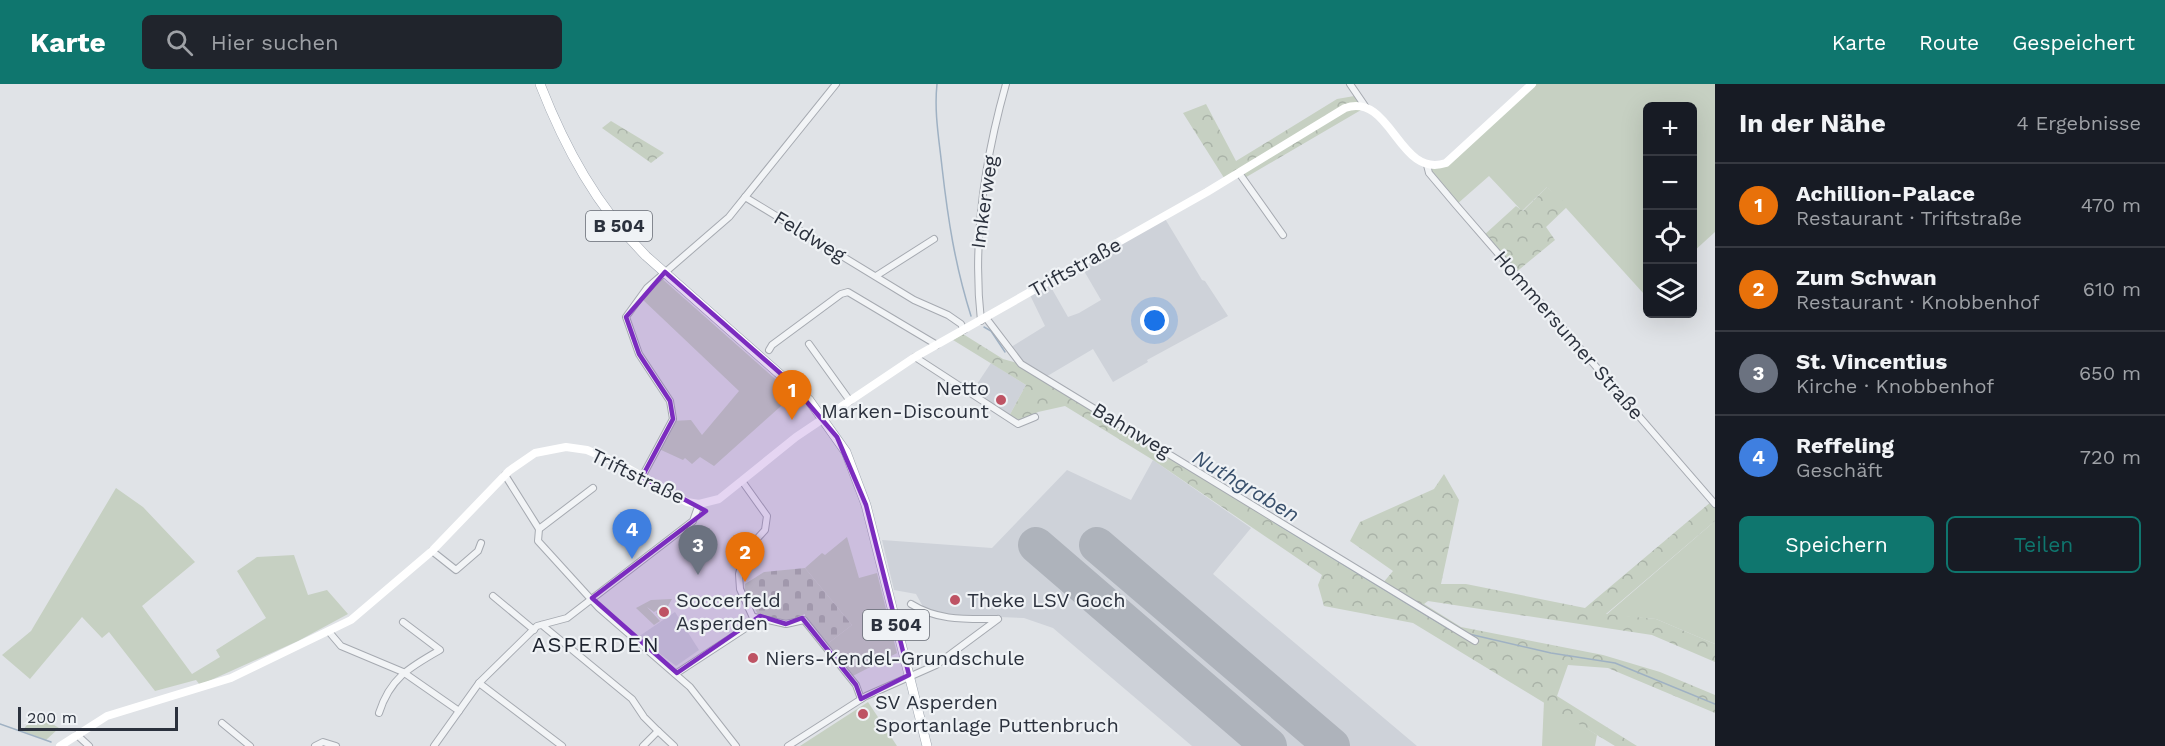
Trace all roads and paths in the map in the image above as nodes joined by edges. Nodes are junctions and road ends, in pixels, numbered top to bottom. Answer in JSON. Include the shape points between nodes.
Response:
{"nodes":[{"id":1,"x":540,"y":84,"type":"edge"},
{"id":2,"x":836,"y":84,"type":"edge"},
{"id":3,"x":1006,"y":84,"type":"edge"},
{"id":4,"x":1350,"y":84,"type":"edge"},
{"id":5,"x":1532,"y":84,"type":"edge"},
{"id":6,"x":1365,"y":106,"type":"junction"},
{"id":7,"x":1426,"y":165,"type":"junction"},
{"id":8,"x":1239,"y":173,"type":"junction"},
{"id":9,"x":745,"y":196,"type":"junction"},
{"id":10,"x":1283,"y":235,"type":"dead end"},
{"id":11,"x":934,"y":238,"type":"dead end"},
{"id":12,"x":665,"y":272,"type":"junction"},
{"id":13,"x":876,"y":276,"type":"junction"},
{"id":14,"x":983,"y":320,"type":"junction"},
{"id":15,"x":964,"y":330,"type":"junction"},
{"id":16,"x":809,"y":344,"type":"dead end"},
{"id":17,"x":937,"y":345,"type":"junction"},
{"id":18,"x":769,"y":350,"type":"dead end"},
{"id":19,"x":915,"y":357,"type":"junction"},
{"id":20,"x":850,"y":401,"type":"junction"},
{"id":21,"x":1035,"y":417,"type":"dead end"},
{"id":22,"x":825,"y":420,"type":"junction"},
{"id":23,"x":505,"y":475,"type":"junction"},
{"id":24,"x":642,"y":477,"type":"junction"},
{"id":25,"x":742,"y":481,"type":"junction"},
{"id":26,"x":593,"y":488,"type":"dead end"},
{"id":27,"x":699,"y":504,"type":"junction"},
{"id":28,"x":1715,"y":504,"type":"edge"},
{"id":29,"x":539,"y":529,"type":"junction"},
{"id":30,"x":481,"y":543,"type":"dead end"},
{"id":31,"x":432,"y":551,"type":"junction"},
{"id":32,"x":493,"y":596,"type":"dead end"},
{"id":33,"x":592,"y":598,"type":"junction"},
{"id":34,"x":911,"y":604,"type":"dead end"},
{"id":35,"x":754,"y":617,"type":"junction"},
{"id":36,"x":403,"y":622,"type":"dead end"},
{"id":37,"x":542,"y":624,"type":"junction"},
{"id":38,"x":534,"y":630,"type":"junction"},
{"id":39,"x":330,"y":633,"type":"junction"},
{"id":40,"x":1475,"y":641,"type":"dead end"},
{"id":41,"x":403,"y":672,"type":"junction"},
{"id":42,"x":677,"y":673,"type":"junction"},
{"id":43,"x":909,"y":675,"type":"junction"},
{"id":44,"x":479,"y":683,"type":"junction"},
{"id":45,"x":861,"y":699,"type":"junction"},
{"id":46,"x":459,"y":711,"type":"junction"},
{"id":47,"x":379,"y":713,"type":"dead end"},
{"id":48,"x":222,"y":723,"type":"dead end"},
{"id":49,"x":658,"y":730,"type":"junction"},
{"id":50,"x":77,"y":735,"type":"junction"},
{"id":51,"x":60,"y":746,"type":"edge"},
{"id":52,"x":89,"y":746,"type":"edge"},
{"id":53,"x":250,"y":746,"type":"edge"},
{"id":54,"x":315,"y":746,"type":"edge"},
{"id":55,"x":336,"y":746,"type":"edge"},
{"id":56,"x":434,"y":746,"type":"edge"},
{"id":57,"x":562,"y":746,"type":"edge"},
{"id":58,"x":643,"y":746,"type":"edge"},
{"id":59,"x":674,"y":746,"type":"edge"},
{"id":60,"x":736,"y":746,"type":"edge"},
{"id":61,"x":788,"y":746,"type":"edge"},
{"id":62,"x":927,"y":746,"type":"edge"}],
"edges":[{"from":1,"to":12,"type":"main road","number":"B 504","via":[[564,140],[596,195],[625,233]]},
{"from":2,"to":9,"type":"street"},
{"from":3,"to":14,"type":"street","name":"Imkerweg","via":[[977,228],[976,276]]},
{"from":4,"to":6,"type":"street"},
{"from":5,"to":7,"type":"street","via":[[1446,163]]},
{"from":6,"to":7,"type":"street","via":[[1377,113],[1414,158]]},
{"from":6,"to":8,"type":"street","name":"Triftstraße","via":[[1345,108]]},
{"from":7,"to":28,"type":"street","name":"Hommersumer Straße","via":[[1456,205]]},
{"from":8,"to":10,"type":"street"},
{"from":8,"to":14,"type":"street","name":"Triftstraße"},
{"from":9,"to":12,"type":"street","via":[[713,232]]},
{"from":9,"to":13,"type":"street","name":"Feldweg"},
{"from":11,"to":13,"type":"street"},
{"from":12,"to":22,"type":"main road","number":"B 504","via":[[788,380]]},
{"from":12,"to":24,"type":"street","via":[[647,288],[626,317],[639,354],[670,401],[673,419]]},
{"from":13,"to":15,"type":"street","name":"Feldweg","via":[[914,300],[948,315]]},
{"from":14,"to":15,"type":"street","name":"Triftstraße"},
{"from":14,"to":40,"type":"street","name":"Bahnweg","via":[[1021,364]]},
{"from":15,"to":17,"type":"street","name":"Triftstraße"},
{"from":16,"to":20,"type":"street"},
{"from":17,"to":18,"type":"street","via":[[848,292]]},
{"from":17,"to":19,"type":"street","name":"Triftstraße"},
{"from":19,"to":20,"type":"street","name":"Triftstraße"},
{"from":19,"to":21,"type":"street","via":[[1018,424]]},
{"from":20,"to":22,"type":"street","name":"Triftstraße"},
{"from":22,"to":25,"type":"street","name":"Triftstraße","via":[[796,437]]},
{"from":22,"to":43,"type":"main road","number":"B 504","via":[[846,452],[860,486]]},
{"from":23,"to":24,"type":"street","name":"Triftstraße","via":[[535,453],[566,447],[596,453]]},
{"from":23,"to":29,"type":"street"},
{"from":23,"to":31,"type":"street","name":"Triftstraße"},
{"from":24,"to":27,"type":"street","name":"Triftstraße","via":[[681,499]]},
{"from":25,"to":27,"type":"street","name":"Triftstraße","via":[[719,499]]},
{"from":25,"to":35,"type":"street","via":[[767,516],[768,524],[744,553],[740,574],[740,589]]},
{"from":26,"to":29,"type":"street"},
{"from":27,"to":33,"type":"street","via":[[693,520]]},
{"from":29,"to":33,"type":"street","via":[[538,541]]},
{"from":30,"to":31,"type":"street","via":[[478,551],[456,570]]},
{"from":31,"to":39,"type":"street","name":"Triftstraße","via":[[364,611]]},
{"from":32,"to":38,"type":"street"},
{"from":33,"to":37,"type":"street","via":[[567,618]]},
{"from":33,"to":42,"type":"street","via":[[617,625]]},
{"from":34,"to":43,"type":"street","via":[[927,614],[949,619],[998,619],[936,665]]},
{"from":35,"to":42,"type":"street","via":[[751,625]]},
{"from":35,"to":45,"type":"street","via":[[786,624],[804,620],[856,685]]},
{"from":36,"to":41,"type":"street","via":[[440,650]]},
{"from":37,"to":38,"type":"street"},
{"from":37,"to":49,"type":"street","via":[[632,699]]},
{"from":38,"to":44,"type":"street"},
{"from":39,"to":41,"type":"street","via":[[341,646]]},
{"from":39,"to":50,"type":"street","name":"Triftstraße","via":[[210,686],[107,716]]},
{"from":41,"to":46,"type":"street"},
{"from":41,"to":47,"type":"street"},
{"from":42,"to":60,"type":"street"},
{"from":43,"to":45,"type":"street"},
{"from":43,"to":62,"type":"main road","number":"B 504"},
{"from":44,"to":46,"type":"street"},
{"from":44,"to":57,"type":"street"},
{"from":45,"to":61,"type":"street"},
{"from":46,"to":56,"type":"street"},
{"from":48,"to":53,"type":"street"},
{"from":49,"to":58,"type":"street"},
{"from":49,"to":59,"type":"street"},
{"from":50,"to":51,"type":"street","name":"Triftstraße"},
{"from":50,"to":52,"type":"street"},
{"from":54,"to":55,"type":"street","via":[[323,742]]}]}
